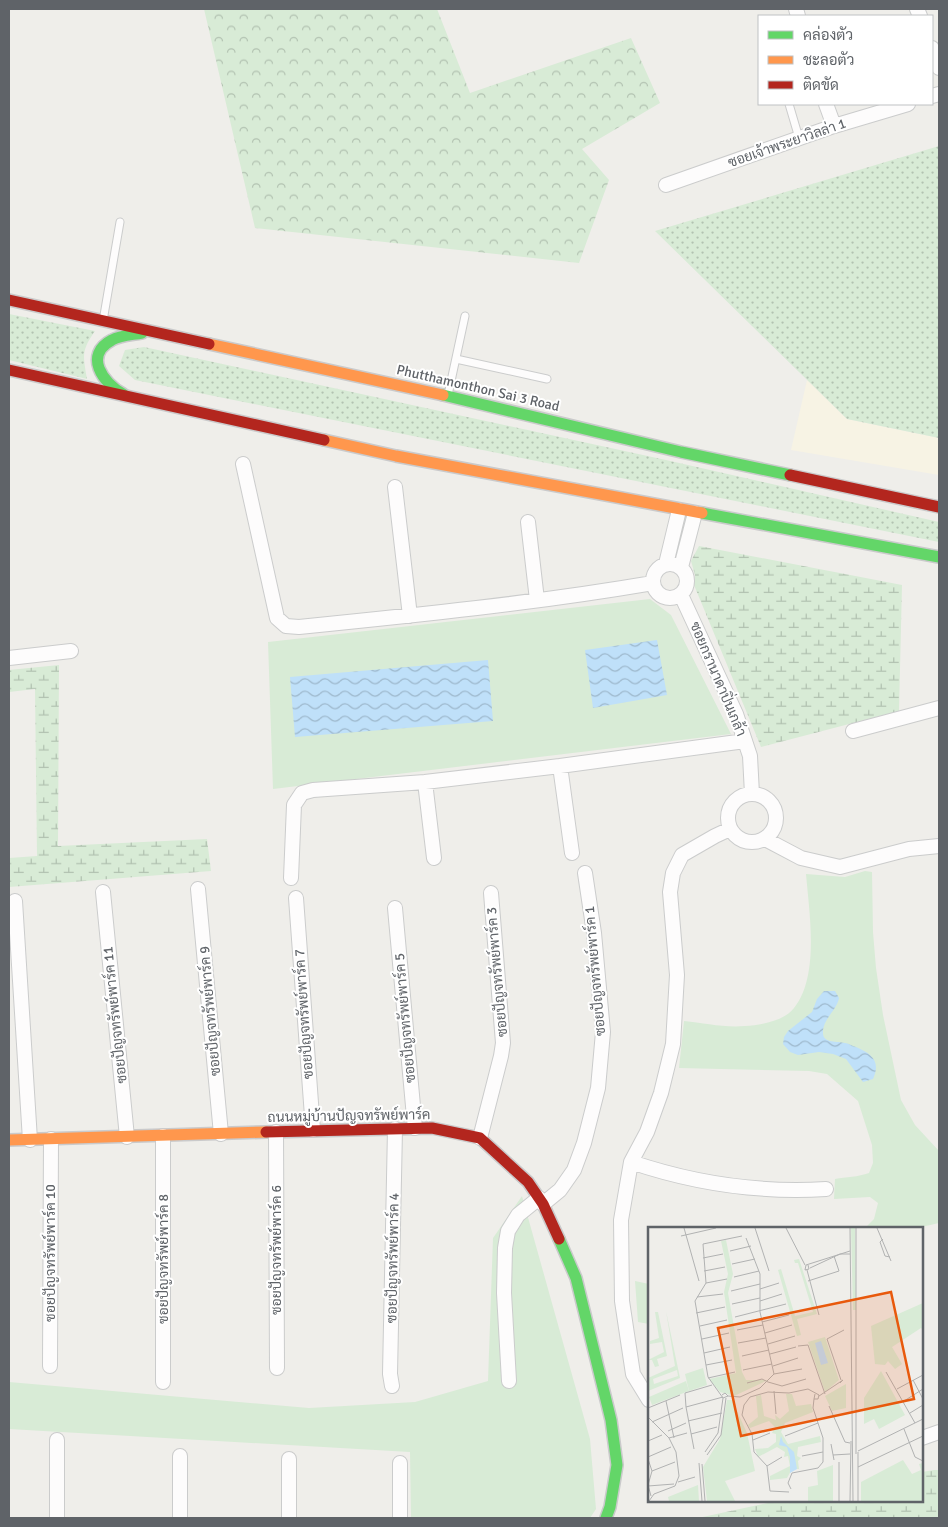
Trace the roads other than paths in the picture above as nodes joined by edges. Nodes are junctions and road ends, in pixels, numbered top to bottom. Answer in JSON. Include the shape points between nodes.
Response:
{"nodes":[{"id":1,"x":933,"y":51,"type":"edge"},
{"id":2,"x":939,"y":68,"type":"edge"},
{"id":3,"x":789,"y":105,"type":"edge"},
{"id":4,"x":826,"y":105,"type":"edge"},
{"id":5,"x":905,"y":105,"type":"edge"},
{"id":6,"x":834,"y":126,"type":"junction"},
{"id":7,"x":799,"y":138,"type":"junction"},
{"id":8,"x":666,"y":184,"type":"dead end"},
{"id":9,"x":120,"y":222,"type":"dead end"},
{"id":10,"x":9,"y":300,"type":"edge"},
{"id":11,"x":465,"y":316,"type":"dead end"},
{"id":12,"x":102,"y":321,"type":"junction"},
{"id":13,"x":152,"y":332,"type":"junction"},
{"id":14,"x":456,"y":359,"type":"junction"},
{"id":15,"x":9,"y":370,"type":"edge"},
{"id":16,"x":547,"y":379,"type":"dead end"},
{"id":17,"x":448,"y":396,"type":"junction"},
{"id":18,"x":136,"y":399,"type":"junction"},
{"id":19,"x":243,"y":464,"type":"dead end"},
{"id":20,"x":396,"y":487,"type":"dead end"},
{"id":21,"x":939,"y":507,"type":"edge"},
{"id":22,"x":679,"y":510,"type":"junction"},
{"id":23,"x":695,"y":513,"type":"junction"},
{"id":24,"x":528,"y":522,"type":"dead end"},
{"id":25,"x":939,"y":557,"type":"edge"},
{"id":26,"x":666,"y":564,"type":"junction"},
{"id":27,"x":681,"y":567,"type":"junction"},
{"id":28,"x":653,"y":583,"type":"junction"},
{"id":29,"x":681,"y":595,"type":"junction"},
{"id":30,"x":537,"y":600,"type":"junction"},
{"id":31,"x":410,"y":616,"type":"junction"},
{"id":32,"x":71,"y":651,"type":"dead end"},
{"id":33,"x":9,"y":658,"type":"edge"},
{"id":34,"x":939,"y":708,"type":"edge"},
{"id":35,"x":853,"y":731,"type":"dead end"},
{"id":36,"x":745,"y":741,"type":"junction"},
{"id":37,"x":560,"y":766,"type":"junction"},
{"id":38,"x":425,"y":782,"type":"junction"},
{"id":39,"x":752,"y":794,"type":"junction"},
{"id":40,"x":730,"y":829,"type":"junction"},
{"id":41,"x":765,"y":839,"type":"junction"},
{"id":42,"x":939,"y":846,"type":"edge"},
{"id":43,"x":572,"y":853,"type":"dead end"},
{"id":44,"x":434,"y":858,"type":"dead end"},
{"id":45,"x":585,"y":873,"type":"dead end"},
{"id":46,"x":291,"y":878,"type":"dead end"},
{"id":47,"x":198,"y":889,"type":"dead end"},
{"id":48,"x":103,"y":892,"type":"dead end"},
{"id":49,"x":491,"y":893,"type":"dead end"},
{"id":50,"x":296,"y":898,"type":"dead end"},
{"id":51,"x":15,"y":901,"type":"dead end"},
{"id":52,"x":395,"y":908,"type":"dead end"},
{"id":53,"x":415,"y":1128,"type":"junction"},
{"id":54,"x":395,"y":1129,"type":"junction"},
{"id":55,"x":313,"y":1130,"type":"junction"},
{"id":56,"x":276,"y":1132,"type":"junction"},
{"id":57,"x":221,"y":1134,"type":"junction"},
{"id":58,"x":163,"y":1136,"type":"junction"},
{"id":59,"x":127,"y":1137,"type":"junction"},
{"id":60,"x":480,"y":1138,"type":"junction"},
{"id":61,"x":50,"y":1139,"type":"junction"},
{"id":62,"x":9,"y":1140,"type":"edge"},
{"id":63,"x":30,"y":1140,"type":"junction"},
{"id":64,"x":631,"y":1162,"type":"junction"},
{"id":65,"x":826,"y":1189,"type":"dead end"},
{"id":66,"x":541,"y":1201,"type":"junction"},
{"id":67,"x":50,"y":1366,"type":"dead end"},
{"id":68,"x":277,"y":1368,"type":"dead end"},
{"id":69,"x":509,"y":1381,"type":"dead end"},
{"id":70,"x":163,"y":1382,"type":"dead end"},
{"id":71,"x":392,"y":1386,"type":"dead end"},
{"id":72,"x":648,"y":1398,"type":"edge"},
{"id":73,"x":939,"y":1432,"type":"edge"},
{"id":74,"x":923,"y":1438,"type":"edge"},
{"id":75,"x":57,"y":1440,"type":"dead end"},
{"id":76,"x":180,"y":1456,"type":"dead end"},
{"id":77,"x":289,"y":1458,"type":"dead end"},
{"id":78,"x":400,"y":1462,"type":"dead end"},
{"id":79,"x":57,"y":1518,"type":"edge"},
{"id":80,"x":180,"y":1518,"type":"edge"},
{"id":81,"x":289,"y":1518,"type":"edge"},
{"id":82,"x":400,"y":1518,"type":"edge"},
{"id":83,"x":606,"y":1518,"type":"edge"}],
"edges":[{"from":1,"to":2,"type":"street"},
{"from":3,"to":7,"type":"lane"},
{"from":4,"to":6,"type":"street"},
{"from":5,"to":6,"type":"street","name":"ซอยเจ้าพระยาวิลล่า 1"},
{"from":6,"to":7,"type":"street","name":"ซอยเจ้าพระยาวิลล่า 1"},
{"from":7,"to":8,"type":"street","name":"ซอยเจ้าพระยาวิลล่า 1"},
{"from":9,"to":12,"type":"lane"},
{"from":10,"to":12,"type":"main road","name":"Phutthamonthon Sai 3 Road"},
{"from":11,"to":14,"type":"lane"},
{"from":12,"to":13,"type":"main road","name":"Phutthamonthon Sai 3 Road"},
{"from":13,"to":17,"type":"main road","name":"Phutthamonthon Sai 3 Road"},
{"from":13,"to":18,"type":"main road","via":[[109,341],[100,349],[98,356],[100,372],[107,383]]},
{"from":14,"to":16,"type":"lane"},
{"from":14,"to":17,"type":"lane"},
{"from":15,"to":18,"type":"main road"},
{"from":17,"to":21,"type":"main road","name":"Phutthamonthon Sai 3 Road","via":[[681,452]]},
{"from":18,"to":22,"type":"main road","via":[[396,456]]},
{"from":19,"to":31,"type":"street","via":[[277,618],[286,626],[300,627]]},
{"from":20,"to":31,"type":"street"},
{"from":22,"to":23,"type":"main road"},
{"from":22,"to":26,"type":"street"},
{"from":23,"to":25,"type":"main road"},
{"from":23,"to":27,"type":"street"},
{"from":24,"to":30,"type":"street"},
{"from":26,"to":27,"type":"street"},
{"from":26,"to":28,"type":"street","via":[[654,574]]},
{"from":27,"to":29,"type":"street","via":[[688,581]]},
{"from":28,"to":29,"type":"street","via":[[664,597]]},
{"from":28,"to":30,"type":"street"},
{"from":29,"to":36,"type":"street","name":"ซอยกรานาดาปิ่นเกล้า","via":[[736,714]]},
{"from":30,"to":31,"type":"street"},
{"from":32,"to":33,"type":"street"},
{"from":34,"to":35,"type":"street"},
{"from":36,"to":37,"type":"street"},
{"from":36,"to":39,"type":"street","name":"ซอยกรานาดาปิ่นเกล้า","via":[[750,756]]},
{"from":37,"to":38,"type":"street"},
{"from":37,"to":43,"type":"street"},
{"from":38,"to":44,"type":"street"},
{"from":38,"to":46,"type":"street","via":[[302,793],[294,805]]},
{"from":39,"to":40,"type":"street","via":[[734,802],[727,819]]},
{"from":39,"to":41,"type":"street","via":[[767,799],[775,812],[775,827]]},
{"from":40,"to":41,"type":"street","via":[[745,842]]},
{"from":40,"to":64,"type":"street","via":[[682,855],[673,873],[670,892],[677,975],[673,1044],[661,1093],[647,1132]]},
{"from":41,"to":42,"type":"street","via":[[801,858],[840,867],[909,849]]},
{"from":45,"to":66,"type":"street","name":"ซอยปัญจทรัพย์พาร์ค 1","via":[[603,1032],[598,1088],[574,1170],[560,1190]]},
{"from":47,"to":57,"type":"street","name":"ซอยปัญจทรัพย์พาร์ค 9"},
{"from":48,"to":59,"type":"street","name":"ซอยปัญจทรัพย์พาร์ค 11"},
{"from":49,"to":60,"type":"street","name":"ซอยปัญจทรัพย์พาร์ค 3","via":[[503,1043]]},
{"from":50,"to":55,"type":"street","name":"ซอยปัญจทรัพย์พาร์ค 7"},
{"from":51,"to":63,"type":"street"},
{"from":52,"to":53,"type":"street","name":"ซอยปัญจทรัพย์พาร์ค 5"},
{"from":53,"to":54,"type":"main road","name":"ถนนหมู่บ้านปัญจทรัพย์พาร์ค"},
{"from":53,"to":60,"type":"main road","name":"ถนนหมู่บ้านปัญจทรัพย์พาร์ค","via":[[432,1128]]},
{"from":54,"to":55,"type":"main road","name":"ถนนหมู่บ้านปัญจทรัพย์พาร์ค"},
{"from":54,"to":71,"type":"street","name":"ซอยปัญจทรัพย์พาร์ค 4"},
{"from":55,"to":56,"type":"main road","name":"ถนนหมู่บ้านปัญจทรัพย์พาร์ค"},
{"from":56,"to":57,"type":"main road","name":"ถนนหมู่บ้านปัญจทรัพย์พาร์ค"},
{"from":56,"to":68,"type":"street","name":"ซอยปัญจทรัพย์พาร์ค 6"},
{"from":57,"to":58,"type":"main road","name":"ถนนหมู่บ้านปัญจทรัพย์พาร์ค"},
{"from":58,"to":59,"type":"main road","name":"ถนนหมู่บ้านปัญจทรัพย์พาร์ค"},
{"from":58,"to":70,"type":"street","name":"ซอยปัญจทรัพย์พาร์ค 8"},
{"from":59,"to":61,"type":"main road","name":"ถนนหมู่บ้านปัญจทรัพย์พาร์ค"},
{"from":60,"to":66,"type":"main road","via":[[528,1182]]},
{"from":61,"to":63,"type":"main road","name":"ถนนหมู่บ้านปัญจทรัพย์พาร์ค"},
{"from":61,"to":67,"type":"street","name":"ซอยปัญจทรัพย์พาร์ค 10"},
{"from":62,"to":63,"type":"main road","name":"ถนนหมู่บ้านปัญจทรัพย์พาร์ค"},
{"from":64,"to":65,"type":"street","via":[[665,1174],[745,1187],[797,1191]]},
{"from":64,"to":72,"type":"street","via":[[621,1220],[622,1301],[632,1374]]},
{"from":66,"to":69,"type":"street","name":"ซอยปัญจทรัพย์พาร์ค 1","via":[[518,1215],[508,1231],[504,1293]]},
{"from":66,"to":83,"type":"main road","via":[[576,1278],[611,1420],[617,1465]]},
{"from":73,"to":74,"type":"street"},
{"from":75,"to":79,"type":"street"},
{"from":76,"to":80,"type":"street"},
{"from":77,"to":81,"type":"street"},
{"from":78,"to":82,"type":"street"}]}
